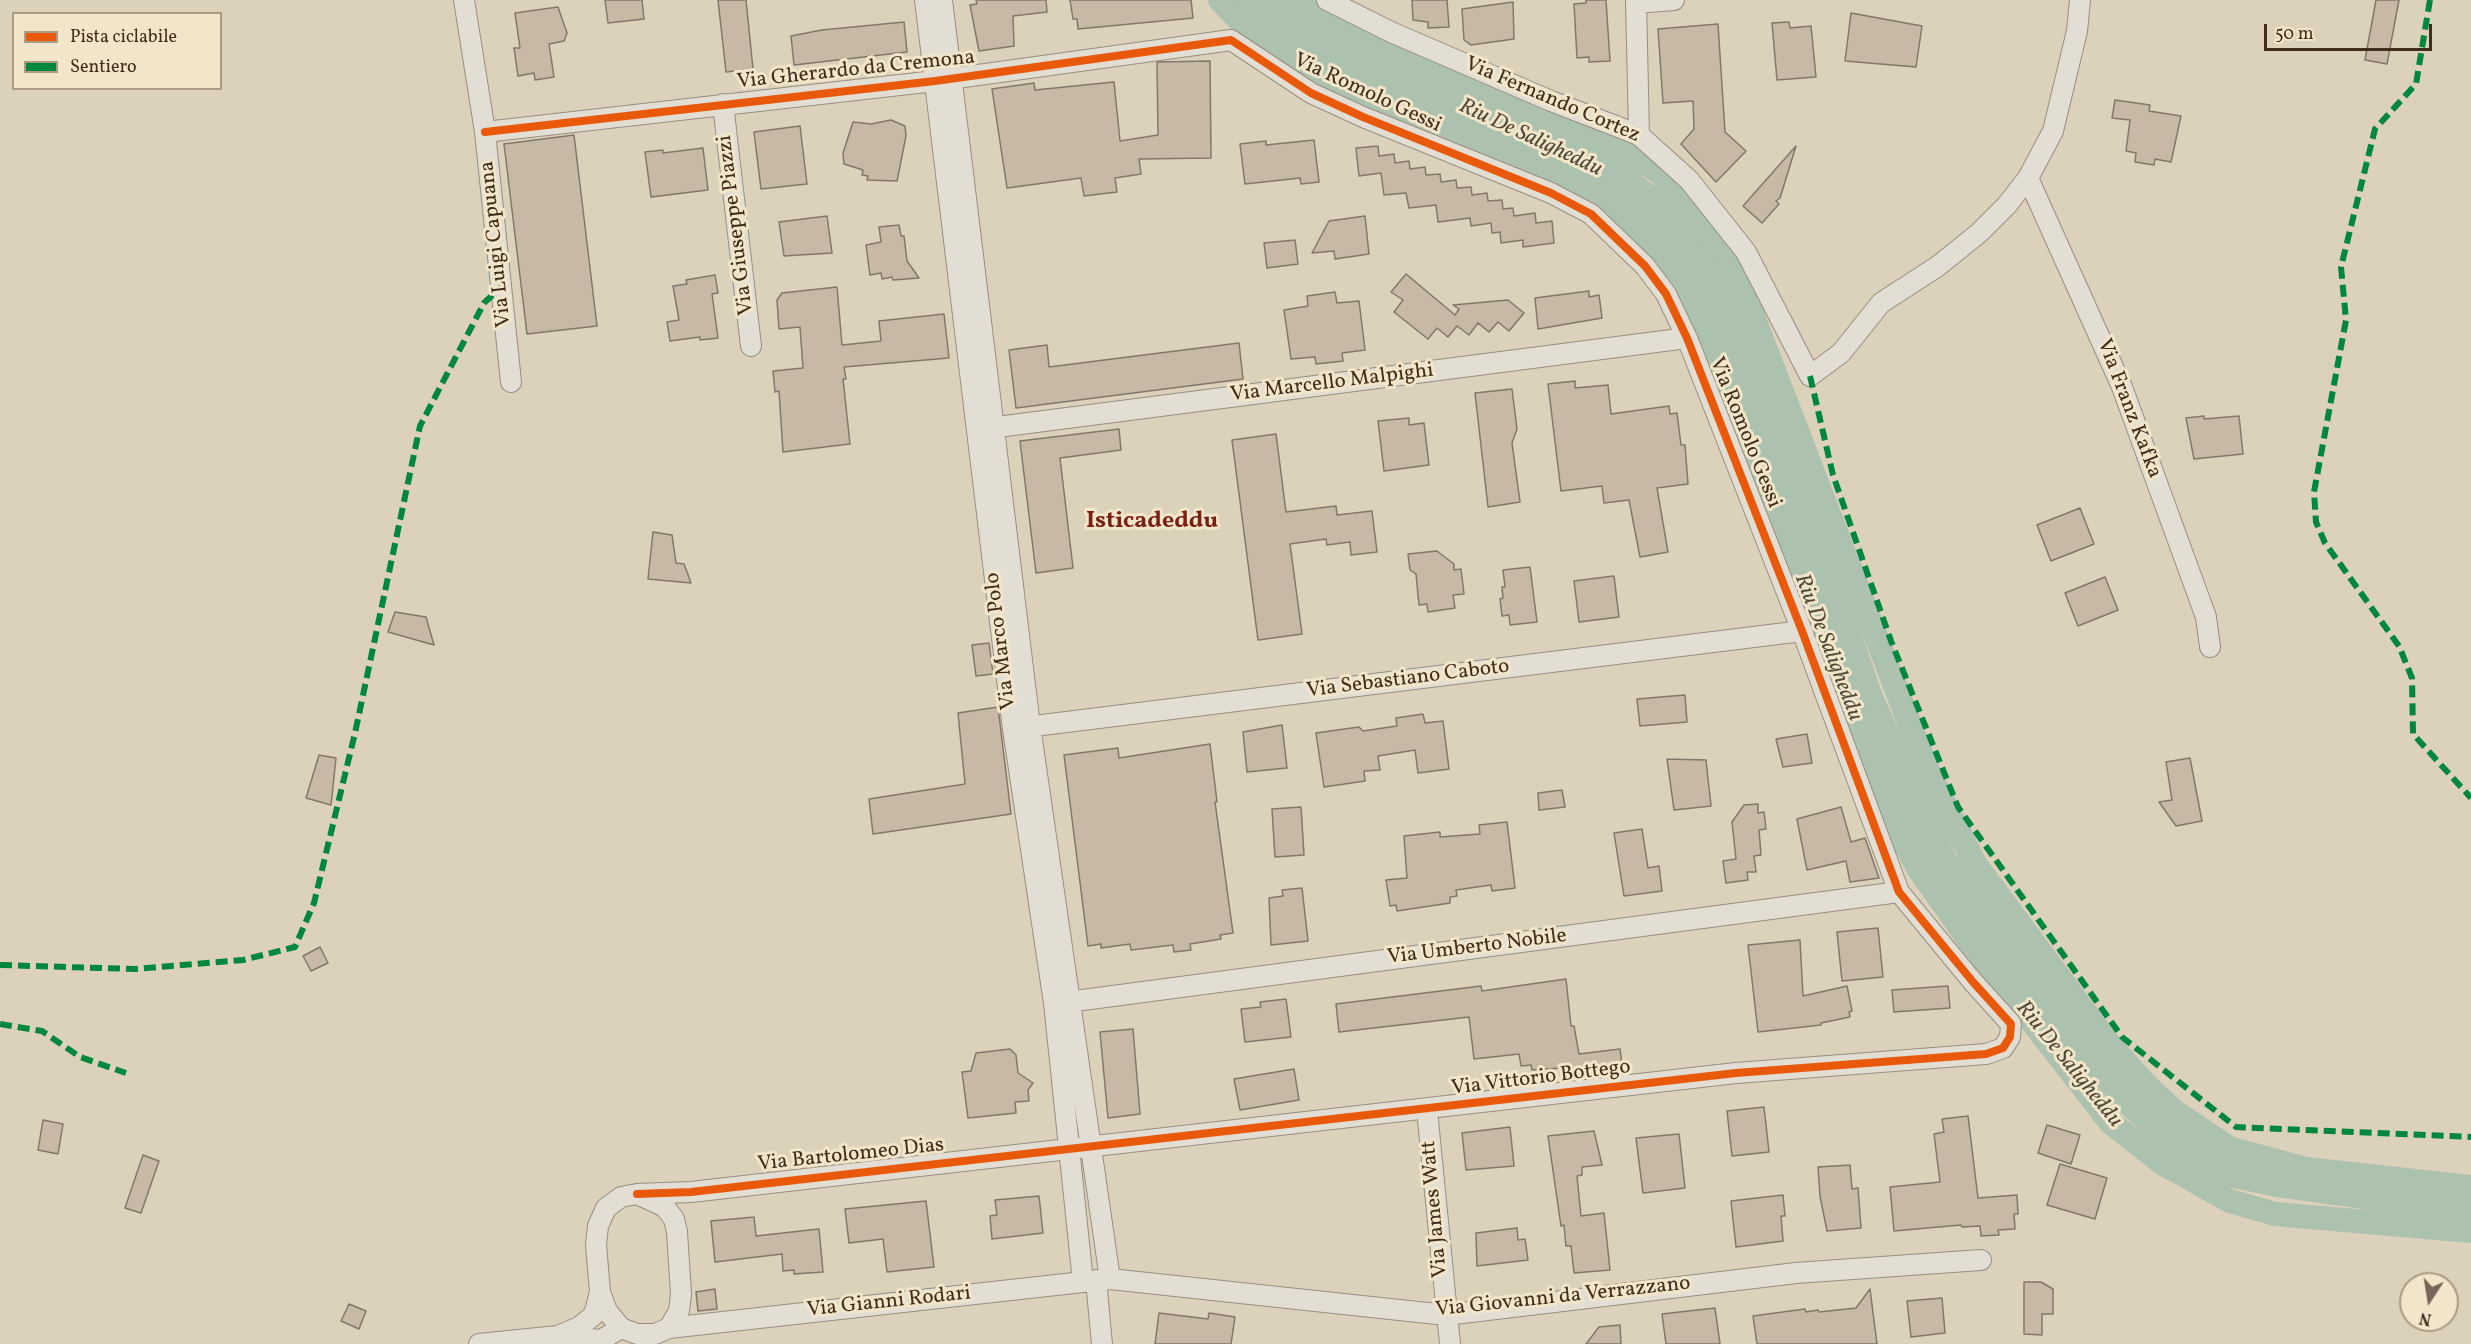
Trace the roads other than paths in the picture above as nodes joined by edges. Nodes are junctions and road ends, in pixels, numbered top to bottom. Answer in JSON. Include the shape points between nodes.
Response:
{"nodes":[{"id":1,"x":464,"y":0,"type":"edge"},
{"id":2,"x":925,"y":0,"type":"edge"},
{"id":3,"x":942,"y":0,"type":"edge"},
{"id":4,"x":1327,"y":0,"type":"edge"},
{"id":5,"x":1674,"y":0,"type":"edge"},
{"id":6,"x":2080,"y":0,"type":"edge"},
{"id":7,"x":1636,"y":1,"type":"edge"},
{"id":8,"x":1231,"y":40,"type":"joint"},
{"id":9,"x":943,"y":80,"type":"junction"},
{"id":10,"x":723,"y":104,"type":"junction"},
{"id":11,"x":485,"y":132,"type":"junction"},
{"id":12,"x":1639,"y":135,"type":"junction"},
{"id":13,"x":2028,"y":178,"type":"junction"},
{"id":14,"x":1688,"y":338,"type":"junction"},
{"id":15,"x":751,"y":346,"type":"dead end"},
{"id":16,"x":511,"y":382,"type":"dead end"},
{"id":17,"x":985,"y":429,"type":"junction"},
{"id":18,"x":1802,"y":631,"type":"junction"},
{"id":19,"x":2211,"y":646,"type":"dead end"},
{"id":20,"x":1021,"y":728,"type":"junction"},
{"id":21,"x":1899,"y":892,"type":"junction"},
{"id":22,"x":1063,"y":1002,"type":"junction"},
{"id":23,"x":2010,"y":1037,"type":"joint"},
{"id":24,"x":1427,"y":1110,"type":"junction"},
{"id":25,"x":1092,"y":1148,"type":"junction"},
{"id":26,"x":1069,"y":1150,"type":"junction"},
{"id":27,"x":691,"y":1192,"type":"junction"},
{"id":28,"x":637,"y":1194,"type":"junction"},
{"id":29,"x":674,"y":1219,"type":"junction"},
{"id":30,"x":1981,"y":1260,"type":"dead end"},
{"id":31,"x":1096,"y":1281,"type":"junction"},
{"id":32,"x":600,"y":1292,"type":"junction"},
{"id":33,"x":1446,"y":1315,"type":"junction"},
{"id":34,"x":656,"y":1335,"type":"edge"},
{"id":35,"x":619,"y":1336,"type":"edge"},
{"id":36,"x":563,"y":1340,"type":"edge"},
{"id":37,"x":479,"y":1344,"type":"edge"},
{"id":38,"x":1102,"y":1344,"type":"edge"},
{"id":39,"x":1450,"y":1344,"type":"edge"}],
"edges":[{"from":1,"to":11,"type":"street","name":"Via Luigi Capuana"},
{"from":2,"to":9,"type":"street","name":"Via Marco Polo"},
{"from":3,"to":9,"type":"street","name":"Via Marco Polo"},
{"from":4,"to":12,"type":"street","name":"Via Fernando Cortez","via":[[1412,42]]},
{"from":5,"to":7,"type":"street"},
{"from":6,"to":13,"type":"street","via":[[2077,32],[2053,131]]},
{"from":7,"to":12,"type":"street"},
{"from":8,"to":9,"type":"street","name":"Via Gherardo da Cremona"},
{"from":8,"to":14,"type":"street","name":"Via Romolo Gessi","via":[[1311,93],[1551,193],[1591,214],[1645,266],[1666,294]]},
{"from":9,"to":10,"type":"street","name":"Via Gherardo da Cremona"},
{"from":9,"to":17,"type":"street","name":"Via Marco Polo"},
{"from":10,"to":11,"type":"street","name":"Via Gherardo da Cremona"},
{"from":10,"to":15,"type":"street","name":"Via Giuseppe Piazzi"},
{"from":11,"to":16,"type":"street","name":"Via Luigi Capuana"},
{"from":12,"to":13,"type":"street","name":"Via Fernando Cortez","via":[[1689,180],[1746,252],[1810,376],[1841,353],[1881,303],[1938,266],[1979,233]]},
{"from":13,"to":19,"type":"street","name":"Via Franz Kafka","via":[[2122,387],[2206,617]]},
{"from":14,"to":17,"type":"street","name":"Via Marcello Malpighi"},
{"from":14,"to":18,"type":"street","name":"Via Romolo Gessi"},
{"from":17,"to":20,"type":"street","name":"Via Marco Polo"},
{"from":18,"to":20,"type":"street","name":"Via Sebastiano Caboto"},
{"from":18,"to":21,"type":"street","name":"Via Romolo Gessi"},
{"from":20,"to":22,"type":"street","name":"Via Marco Polo"},
{"from":21,"to":22,"type":"street","name":"Via Umberto Nobile"},
{"from":21,"to":23,"type":"street","name":"Via Romolo Gessi","via":[[2011,1024]]},
{"from":22,"to":25,"type":"street","name":"Via Marco Polo"},
{"from":22,"to":26,"type":"street","name":"Via Marco Polo"},
{"from":23,"to":24,"type":"street","name":"Via Vittorio Bottego","via":[[2002,1048],[1986,1054],[1736,1073]]},
{"from":24,"to":25,"type":"street","name":"Via Vittorio Bottego"},
{"from":24,"to":33,"type":"street","name":"Via James Watt"},
{"from":25,"to":26,"type":"street","name":"Via Vittorio Bottego"},
{"from":25,"to":31,"type":"street","name":"Via Marco Polo"},
{"from":26,"to":27,"type":"street","name":"Via Bartolomeo Dias"},
{"from":26,"to":31,"type":"street","name":"Via Marco Polo"},
{"from":27,"to":28,"type":"street","name":"Via Bartolomeo Dias"},
{"from":27,"to":29,"type":"street"},
{"from":28,"to":29,"type":"street","via":[[665,1207]]},
{"from":28,"to":32,"type":"street","via":[[621,1197],[606,1208],[598,1226]]},
{"from":29,"to":34,"type":"street","via":[[679,1311]]},
{"from":30,"to":33,"type":"street","name":"Via Giovanni da Verrazzano","via":[[1796,1273]]},
{"from":31,"to":33,"type":"street","name":"Via Giovanni da Verrazzano"},
{"from":31,"to":34,"type":"street","name":"Via Gianni Rodari"},
{"from":31,"to":38,"type":"street","name":"Via Marco Polo"},
{"from":32,"to":35,"type":"street"},
{"from":32,"to":36,"type":"street","via":[[594,1315]]},
{"from":33,"to":39,"type":"street","name":"Via James Watt"},
{"from":34,"to":35,"type":"street"},
{"from":35,"to":36,"type":"street"},
{"from":36,"to":37,"type":"street"}]}
